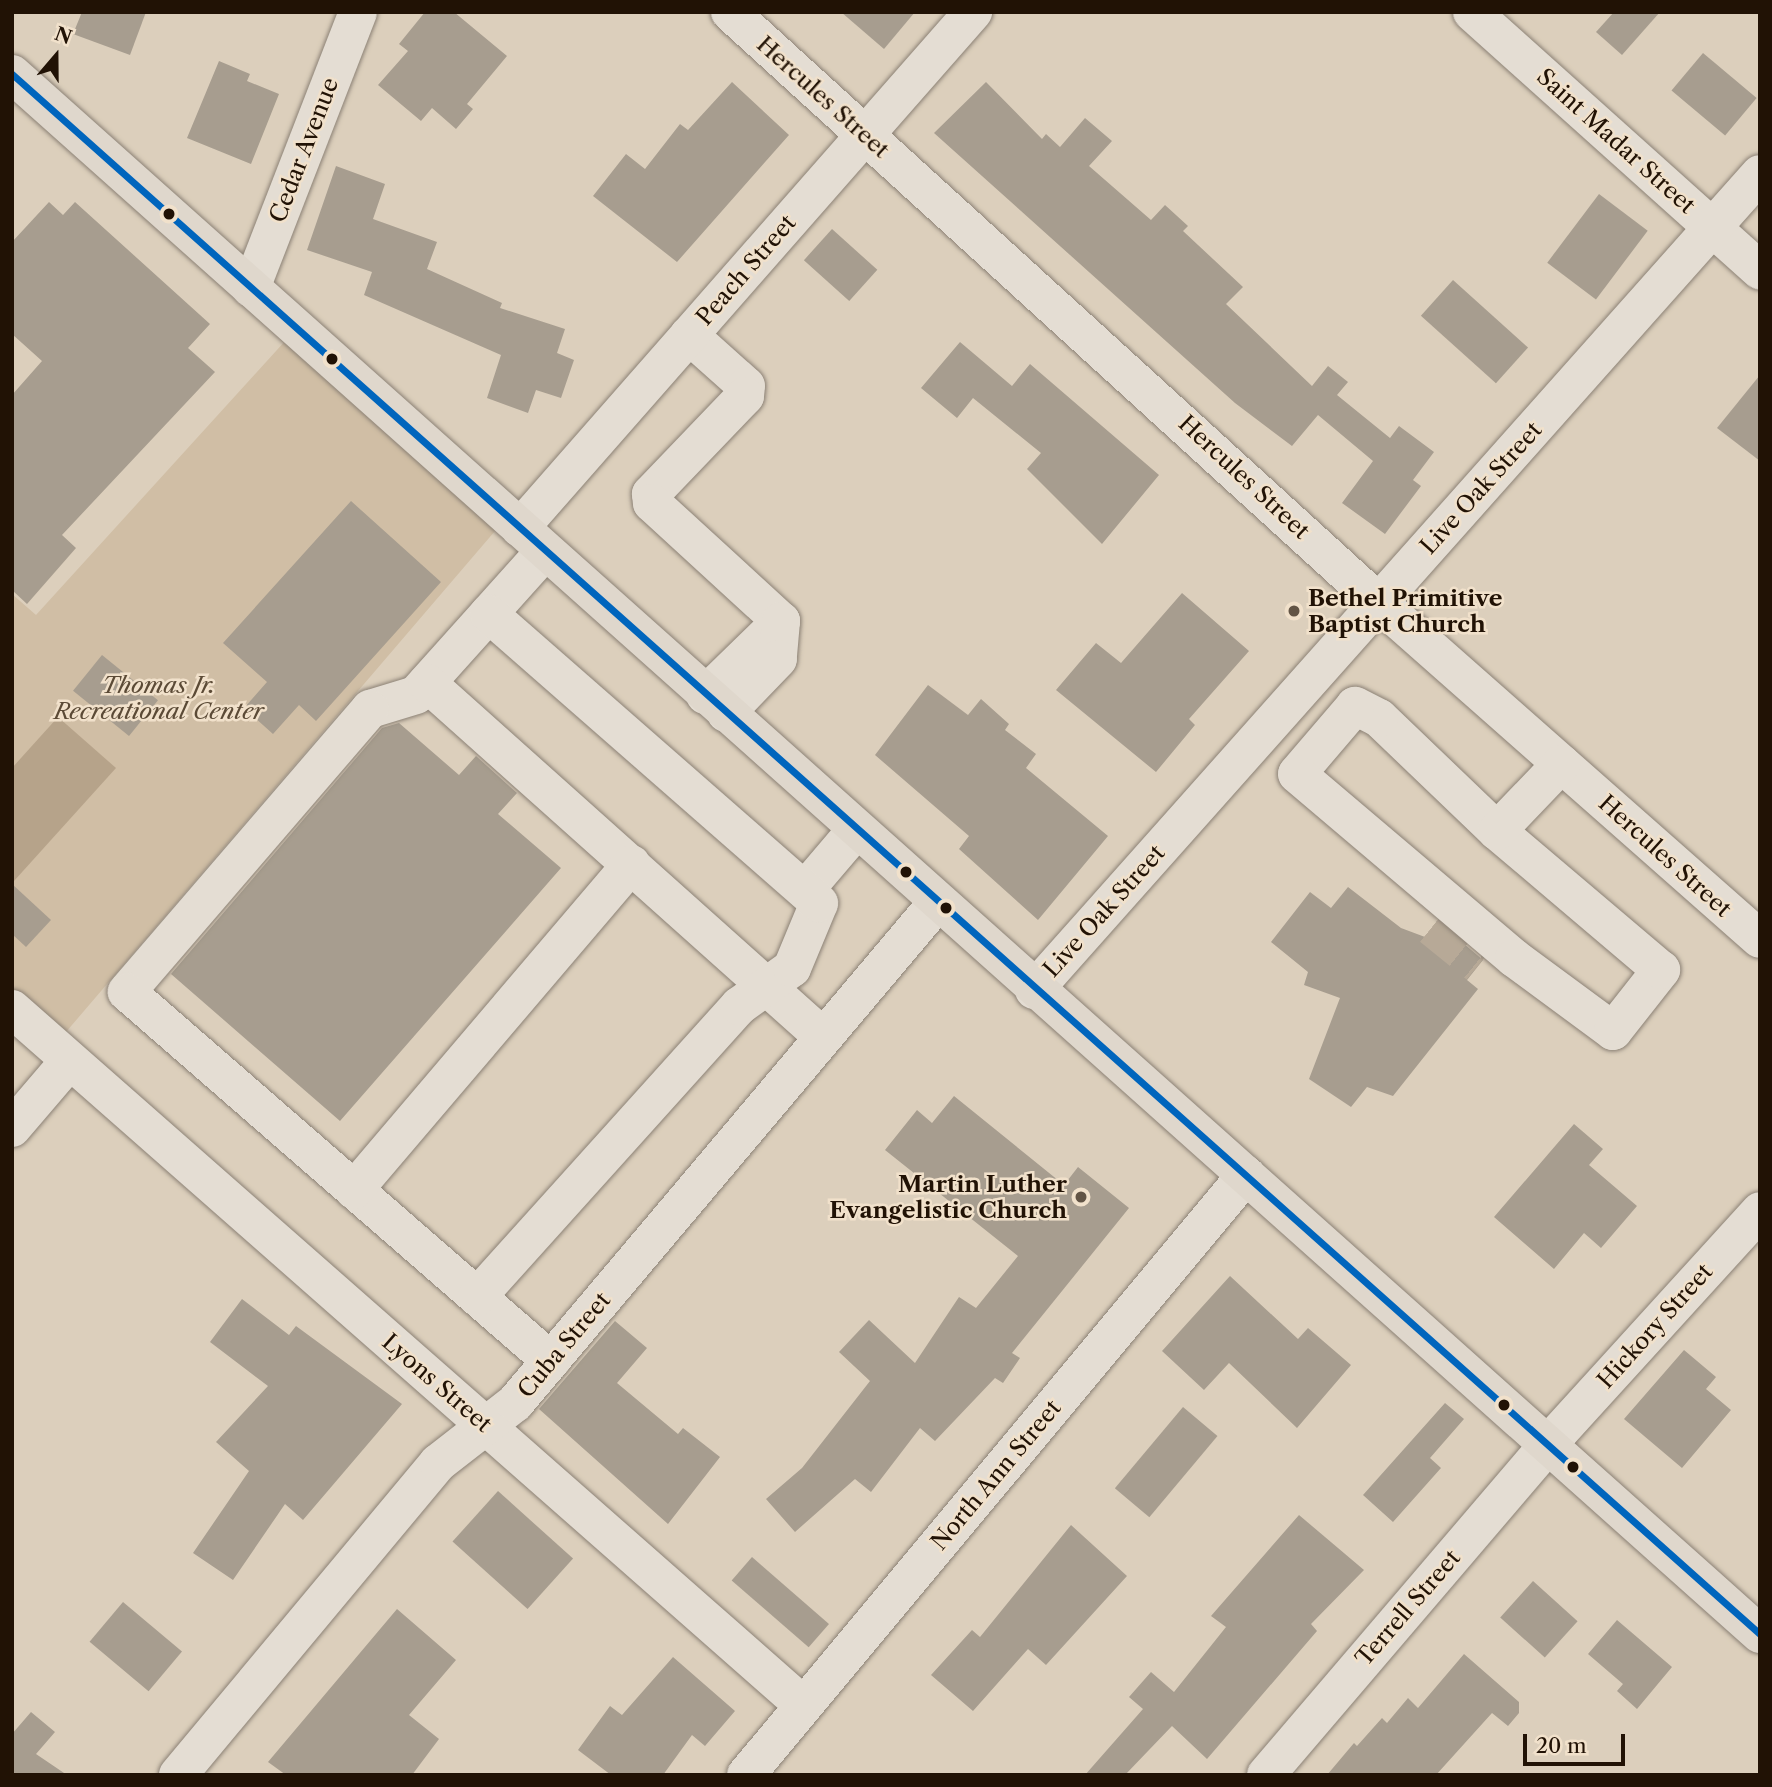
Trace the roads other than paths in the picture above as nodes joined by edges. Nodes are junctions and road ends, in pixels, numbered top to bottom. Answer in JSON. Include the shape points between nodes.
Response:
{"nodes":[{"id":1,"x":358,"y":12,"type":"edge"},
{"id":2,"x":730,"y":12,"type":"edge"},
{"id":3,"x":973,"y":12,"type":"edge"},
{"id":4,"x":1472,"y":12,"type":"edge"},
{"id":5,"x":12,"y":74,"type":"edge"},
{"id":6,"x":865,"y":134,"type":"junction"},
{"id":7,"x":1760,"y":174,"type":"edge"},
{"id":8,"x":1712,"y":228,"type":"junction"},
{"id":9,"x":1760,"y":270,"type":"edge"},
{"id":10,"x":251,"y":288,"type":"junction"},
{"id":11,"x":689,"y":335,"type":"junction"},
{"id":12,"x":532,"y":540,"type":"junction"},
{"id":13,"x":1378,"y":602,"type":"junction"},
{"id":14,"x":489,"y":614,"type":"junction"},
{"id":15,"x":427,"y":683,"type":"junction"},
{"id":16,"x":715,"y":704,"type":"junction"},
{"id":17,"x":1561,"y":764,"type":"junction"},
{"id":18,"x":856,"y":830,"type":"junction"},
{"id":19,"x":1497,"y":831,"type":"junction"},
{"id":20,"x":631,"y":864,"type":"junction"},
{"id":21,"x":805,"y":890,"type":"junction"},
{"id":22,"x":937,"y":902,"type":"junction"},
{"id":23,"x":1760,"y":939,"type":"edge"},
{"id":24,"x":769,"y":986,"type":"junction"},
{"id":25,"x":1034,"y":990,"type":"junction"},
{"id":26,"x":12,"y":1009,"type":"edge"},
{"id":27,"x":823,"y":1037,"type":"junction"},
{"id":28,"x":70,"y":1060,"type":"junction"},
{"id":29,"x":12,"y":1128,"type":"edge"},
{"id":30,"x":1246,"y":1175,"type":"junction"},
{"id":31,"x":354,"y":1190,"type":"junction"},
{"id":32,"x":1760,"y":1211,"type":"edge"},
{"id":33,"x":477,"y":1297,"type":"junction"},
{"id":34,"x":551,"y":1361,"type":"junction"},
{"id":35,"x":486,"y":1426,"type":"junction"},
{"id":36,"x":1550,"y":1442,"type":"junction"},
{"id":37,"x":1760,"y":1634,"type":"edge"},
{"id":38,"x":803,"y":1705,"type":"junction"},
{"id":39,"x":178,"y":1775,"type":"edge"},
{"id":40,"x":746,"y":1775,"type":"edge"},
{"id":41,"x":1266,"y":1775,"type":"edge"}],
"edges":[{"from":1,"to":10,"type":"street","name":"Cedar Avenue"},
{"from":2,"to":6,"type":"street","name":"Hercules Street"},
{"from":3,"to":6,"type":"street","name":"Peach Street"},
{"from":4,"to":8,"type":"street","name":"Saint Madar Street"},
{"from":5,"to":10,"type":"main road"},
{"from":6,"to":11,"type":"street","name":"Peach Street"},
{"from":6,"to":13,"type":"street","name":"Hercules Street"},
{"from":7,"to":8,"type":"street","name":"Live Oak Street"},
{"from":8,"to":9,"type":"street","name":"Saint Madar Street"},
{"from":8,"to":13,"type":"street","name":"Live Oak Street"},
{"from":10,"to":12,"type":"main road"},
{"from":11,"to":12,"type":"street","name":"Peach Street"},
{"from":11,"to":16,"type":"street","via":[[746,386],[744,396],[651,494],[652,503],[781,621],[778,659]]},
{"from":12,"to":14,"type":"street","name":"Peach Street"},
{"from":12,"to":16,"type":"main road"},
{"from":13,"to":17,"type":"street","name":"Hercules Street"},
{"from":13,"to":25,"type":"street","name":"Live Oak Street"},
{"from":14,"to":15,"type":"street","name":"Peach Street"},
{"from":14,"to":21,"type":"street"},
{"from":15,"to":20,"type":"street"},
{"from":15,"to":31,"type":"street","name":"Peach Street","via":[[416,695],[370,709],[127,992]]},
{"from":16,"to":18,"type":"main road"},
{"from":17,"to":19,"type":"street"},
{"from":17,"to":23,"type":"street","name":"Hercules Street"},
{"from":18,"to":21,"type":"street"},
{"from":18,"to":22,"type":"main road"},
{"from":19,"to":19,"type":"street","via":[[1661,970],[1613,1031],[1497,962],[1432,909],[1297,774],[1355,706],[1379,718]]},
{"from":20,"to":24,"type":"street"},
{"from":20,"to":31,"type":"street"},
{"from":21,"to":24,"type":"street","via":[[819,902],[811,931],[792,968]]},
{"from":22,"to":25,"type":"main road"},
{"from":22,"to":27,"type":"street","name":"Cuba Street"},
{"from":24,"to":27,"type":"street"},
{"from":24,"to":33,"type":"street","via":[[739,1006]]},
{"from":25,"to":30,"type":"main road"},
{"from":26,"to":28,"type":"street","name":"Lyons Street"},
{"from":27,"to":34,"type":"street","name":"Cuba Street"},
{"from":28,"to":29,"type":"street"},
{"from":28,"to":35,"type":"street","name":"Lyons Street"},
{"from":30,"to":36,"type":"main road"},
{"from":30,"to":38,"type":"street","name":"North Ann Street"},
{"from":31,"to":33,"type":"street"},
{"from":32,"to":36,"type":"street","name":"Hickory Street"},
{"from":33,"to":34,"type":"street"},
{"from":34,"to":35,"type":"street","name":"Cuba Street","via":[[515,1403]]},
{"from":35,"to":38,"type":"street","name":"Lyons Street"},
{"from":35,"to":39,"type":"street","name":"Cuba Street","via":[[438,1463]]},
{"from":36,"to":37,"type":"main road"},
{"from":36,"to":41,"type":"street","name":"Terrell Street"},
{"from":38,"to":40,"type":"street","name":"North Ann Street"}]}
